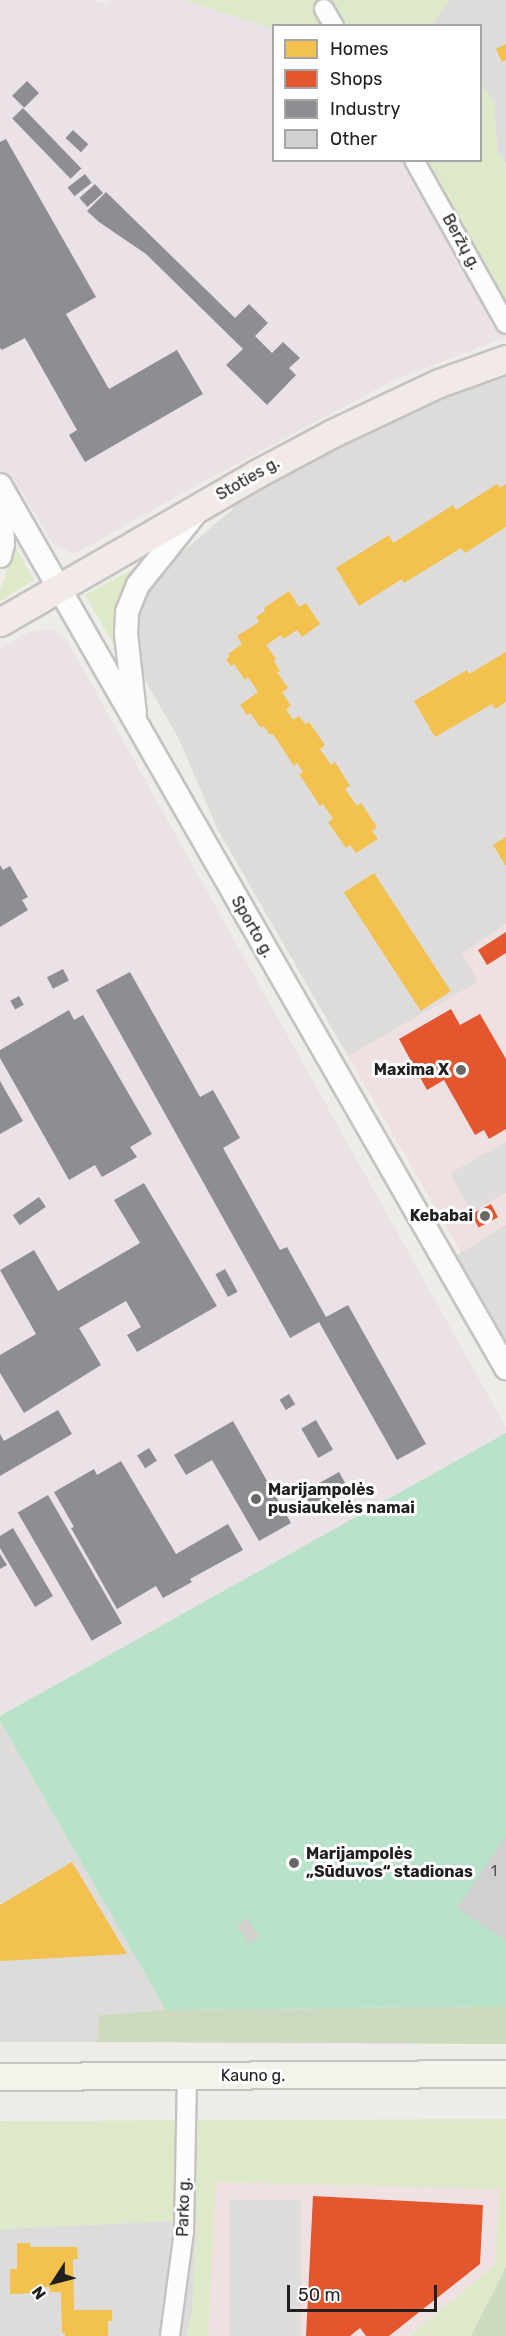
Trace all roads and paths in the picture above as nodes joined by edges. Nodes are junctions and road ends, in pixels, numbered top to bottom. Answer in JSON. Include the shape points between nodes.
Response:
{"nodes":[{"id":1,"x":324,"y":9,"type":"dead end"},
{"id":2,"x":333,"y":24,"type":"edge"},
{"id":3,"x":415,"y":162,"type":"edge"},
{"id":4,"x":506,"y":324,"type":"edge"},
{"id":5,"x":506,"y":359,"type":"edge"},
{"id":6,"x":0,"y":486,"type":"edge"},
{"id":7,"x":201,"y":506,"type":"junction"},
{"id":8,"x":0,"y":556,"type":"edge"},
{"id":9,"x":60,"y":586,"type":"junction"},
{"id":10,"x":0,"y":622,"type":"edge"},
{"id":11,"x":137,"y":728,"type":"junction"},
{"id":12,"x":506,"y":1368,"type":"edge"},
{"id":13,"x":506,"y":2074,"type":"edge"},
{"id":14,"x":0,"y":2077,"type":"edge"},
{"id":15,"x":187,"y":2077,"type":"junction"},
{"id":16,"x":170,"y":2336,"type":"edge"}],
"edges":[{"from":1,"to":2,"type":"street"},
{"from":3,"to":4,"type":"street","name":"Beržų g."},
{"from":5,"to":7,"type":"main road","name":"Stoties g.","via":[[386,407],[271,465]]},
{"from":6,"to":8,"type":"street"},
{"from":6,"to":9,"type":"street","name":"Sporto g."},
{"from":7,"to":9,"type":"main road","name":"Stoties g."},
{"from":7,"to":11,"type":"street","via":[[138,585],[127,612]]},
{"from":9,"to":10,"type":"main road","name":"Stoties g."},
{"from":9,"to":11,"type":"street","name":"Sporto g."},
{"from":11,"to":12,"type":"street","name":"Sporto g."},
{"from":13,"to":15,"type":"main road","name":"Kauno g."},
{"from":14,"to":15,"type":"main road","name":"Kauno g."},
{"from":15,"to":16,"type":"street","name":"Parko g.","via":[[184,2231]]}]}
